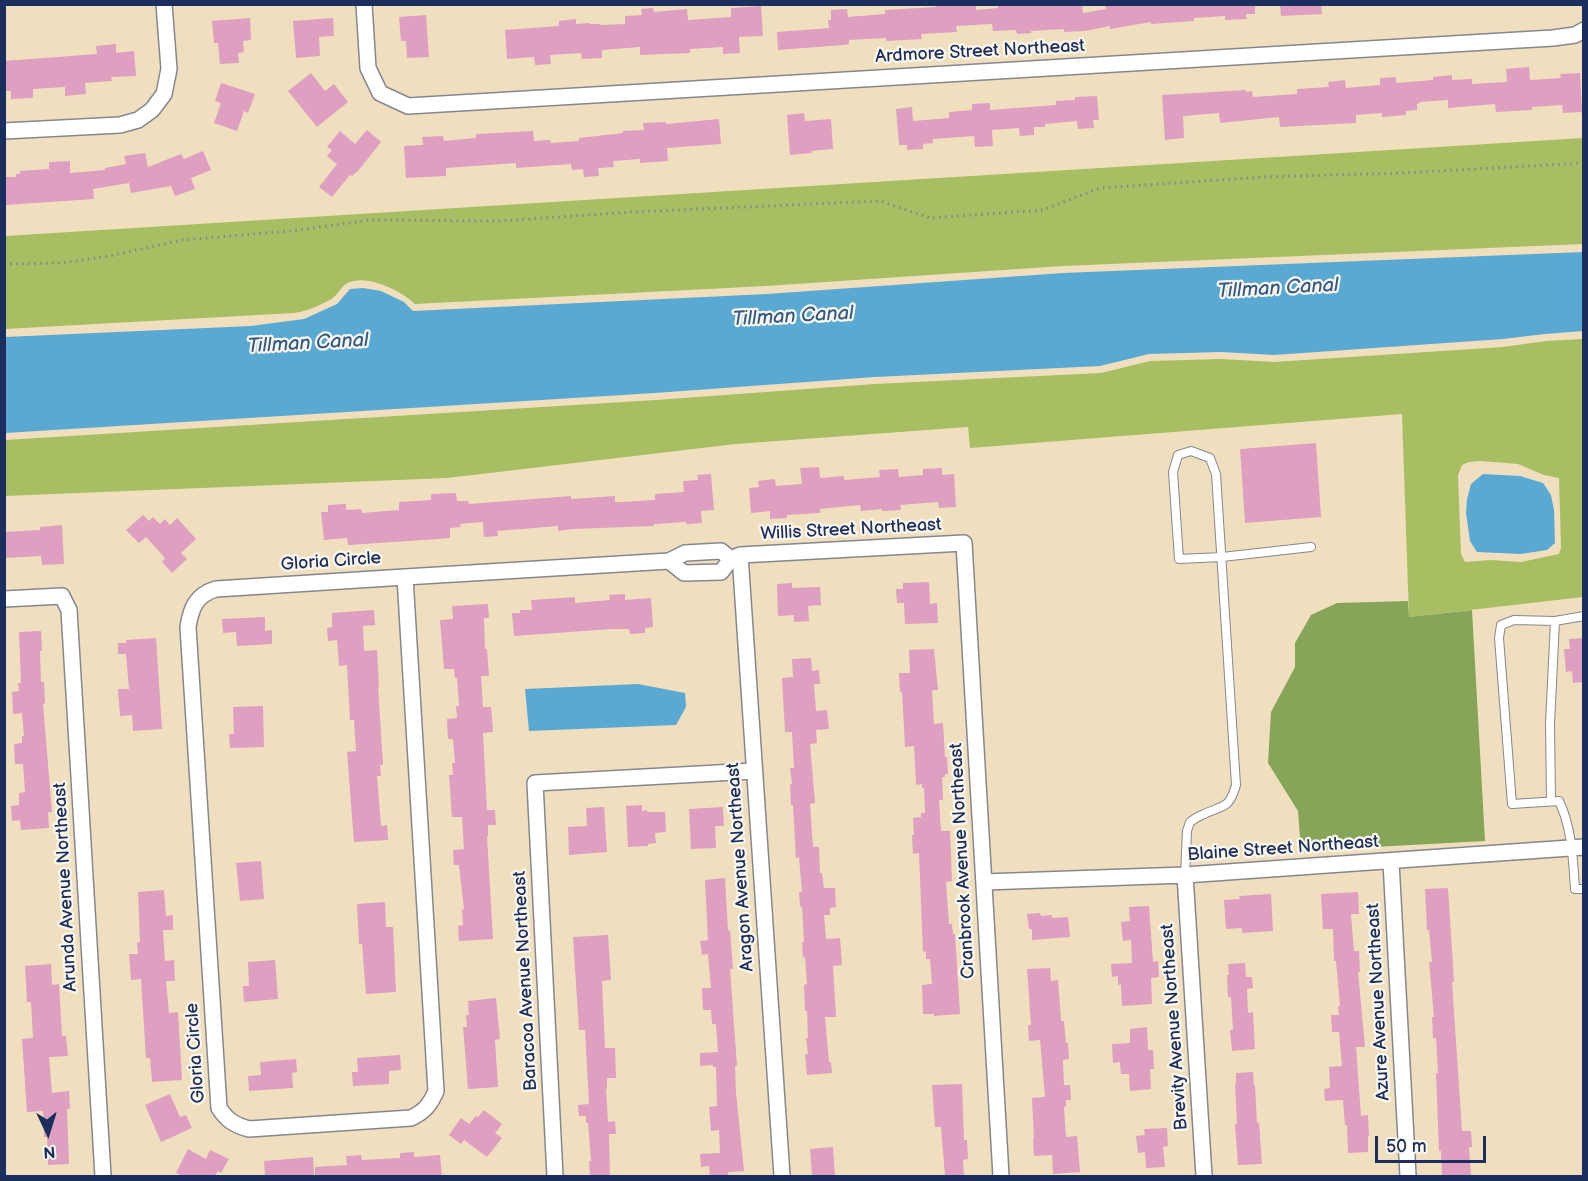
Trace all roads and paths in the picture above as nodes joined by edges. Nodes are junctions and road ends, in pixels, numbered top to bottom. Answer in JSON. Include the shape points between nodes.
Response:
{"nodes":[{"id":1,"x":164,"y":4,"type":"edge"},
{"id":2,"x":364,"y":4,"type":"edge"},
{"id":3,"x":1584,"y":30,"type":"edge"},
{"id":4,"x":4,"y":130,"type":"edge"},
{"id":5,"x":1584,"y":163,"type":"edge"},
{"id":6,"x":4,"y":264,"type":"edge"},
{"id":7,"x":964,"y":543,"type":"joint"},
{"id":8,"x":1311,"y":547,"type":"dead end"},
{"id":9,"x":735,"y":557,"type":"junction"},
{"id":10,"x":1222,"y":557,"type":"junction"},
{"id":11,"x":405,"y":577,"type":"junction"},
{"id":12,"x":4,"y":599,"type":"edge"},
{"id":13,"x":1584,"y":616,"type":"edge"},
{"id":14,"x":1556,"y":621,"type":"junction"},
{"id":15,"x":754,"y":771,"type":"junction"},
{"id":16,"x":1551,"y":801,"type":"junction"},
{"id":17,"x":1578,"y":848,"type":"edge"},
{"id":18,"x":1391,"y":862,"type":"junction"},
{"id":19,"x":1185,"y":875,"type":"junction"},
{"id":20,"x":984,"y":882,"type":"junction"},
{"id":21,"x":1584,"y":889,"type":"edge"},
{"id":22,"x":103,"y":1176,"type":"edge"},
{"id":23,"x":555,"y":1176,"type":"edge"},
{"id":24,"x":782,"y":1176,"type":"edge"},
{"id":25,"x":1001,"y":1176,"type":"edge"},
{"id":26,"x":1204,"y":1176,"type":"edge"},
{"id":27,"x":1408,"y":1176,"type":"edge"}],
"edges":[{"from":1,"to":4,"type":"street","via":[[169,69],[164,94],[152,110],[138,120],[120,125]]},
{"from":2,"to":3,"type":"street","name":"Ardmore Street Northeast","via":[[368,68],[380,93],[408,106],[1553,38]]},
{"from":5,"to":6,"type":"path","via":[[1100,188],[1043,210],[930,218],[880,201],[499,221],[370,220],[182,240],[60,263]]},
{"from":7,"to":9,"type":"street","name":"Willis Street Northeast"},
{"from":7,"to":20,"type":"street","name":"Cranbrook Avenue Northeast"},
{"from":8,"to":10,"type":"lane"},
{"from":9,"to":11,"type":"street","name":"Gloria Circle","via":[[721,572],[684,573],[669,561]]},
{"from":9,"to":15,"type":"street","name":"Aragon Avenue Northeast"},
{"from":10,"to":10,"type":"lane","via":[[1179,559],[1173,472],[1178,455],[1191,451],[1210,458],[1216,474]]},
{"from":10,"to":19,"type":"lane","via":[[1236,785],[1223,807],[1190,822]]},
{"from":11,"to":11,"type":"street","name":"Gloria Circle","via":[[436,1091],[422,1113],[411,1118],[249,1129],[235,1125],[219,1108],[190,614],[205,592],[216,589]]},
{"from":12,"to":22,"type":"street","name":"Arunda Avenue Northeast","via":[[62,596],[69,610]]},
{"from":13,"to":14,"type":"lane"},
{"from":14,"to":16,"type":"lane","via":[[1550,724]]},
{"from":14,"to":16,"type":"lane","via":[[1514,620],[1501,625],[1498,638],[1512,804]]},
{"from":15,"to":23,"type":"street","name":"Baracoa Avenue Northeast","via":[[535,783]]},
{"from":15,"to":24,"type":"street","name":"Aragon Avenue Northeast"},
{"from":16,"to":17,"type":"lane","via":[[1559,801]]},
{"from":17,"to":18,"type":"street","name":"Blaine Street Northeast"},
{"from":17,"to":21,"type":"lane","via":[[1575,889]]},
{"from":18,"to":19,"type":"street","name":"Blaine Street Northeast"},
{"from":18,"to":27,"type":"street","name":"Azure Avenue Northeast"},
{"from":19,"to":20,"type":"street","name":"Blaine Street Northeast"},
{"from":19,"to":26,"type":"street","name":"Brevity Avenue Northeast"},
{"from":20,"to":25,"type":"street","name":"Cranbrook Avenue Northeast"}]}
